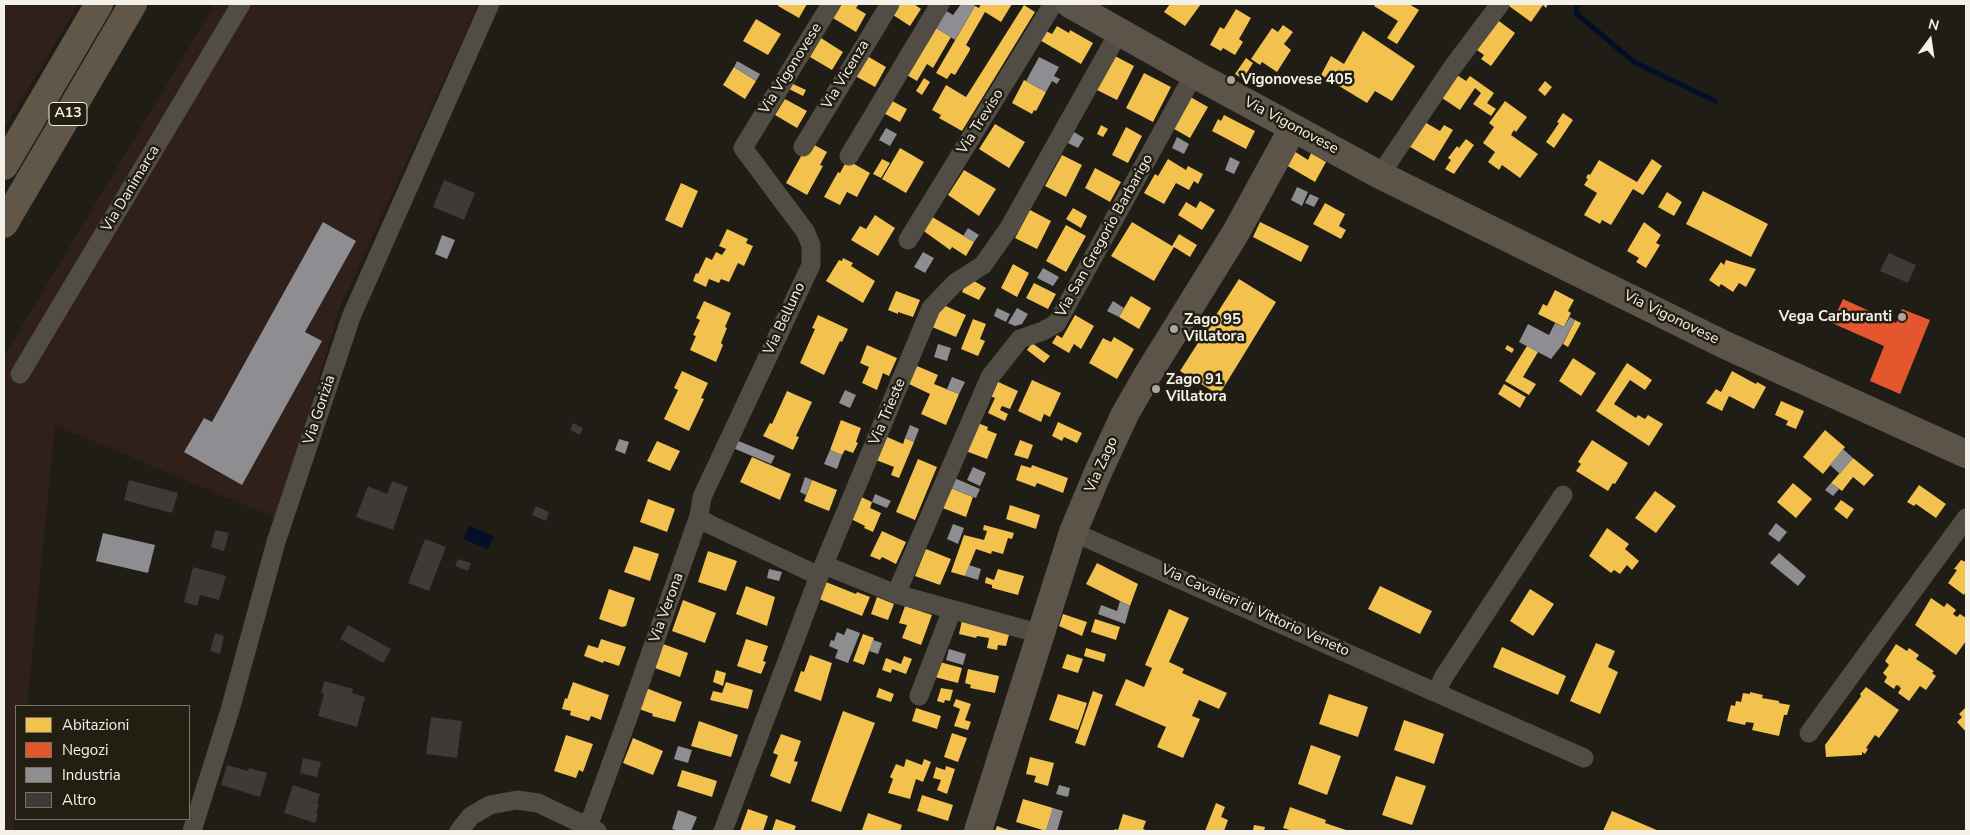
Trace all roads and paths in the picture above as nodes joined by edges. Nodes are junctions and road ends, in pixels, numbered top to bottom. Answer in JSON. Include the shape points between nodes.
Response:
{"nodes":[{"id":1,"x":99,"y":4,"type":"edge"},
{"id":2,"x":133,"y":4,"type":"edge"},
{"id":3,"x":241,"y":4,"type":"edge"},
{"id":4,"x":490,"y":4,"type":"edge"},
{"id":5,"x":831,"y":4,"type":"edge"},
{"id":6,"x":890,"y":4,"type":"edge"},
{"id":7,"x":940,"y":4,"type":"edge"},
{"id":8,"x":1053,"y":4,"type":"edge"},
{"id":9,"x":1070,"y":4,"type":"edge"},
{"id":10,"x":1500,"y":4,"type":"edge"},
{"id":11,"x":1119,"y":32,"type":"junction"},
{"id":12,"x":1194,"y":74,"type":"junction"},
{"id":13,"x":1294,"y":128,"type":"junction"},
{"id":14,"x":747,"y":141,"type":"joint"},
{"id":15,"x":803,"y":147,"type":"dead end"},
{"id":16,"x":849,"y":156,"type":"dead end"},
{"id":17,"x":4,"y":166,"type":"edge"},
{"id":18,"x":1380,"y":175,"type":"junction"},
{"id":19,"x":4,"y":224,"type":"edge"},
{"id":20,"x":908,"y":240,"type":"dead end"},
{"id":21,"x":20,"y":374,"type":"dead end"},
{"id":22,"x":1966,"y":454,"type":"edge"},
{"id":23,"x":1563,"y":496,"type":"dead end"},
{"id":24,"x":699,"y":516,"type":"junction"},
{"id":25,"x":1966,"y":518,"type":"edge"},
{"id":26,"x":1073,"y":532,"type":"junction"},
{"id":27,"x":822,"y":571,"type":"junction"},
{"id":28,"x":896,"y":594,"type":"junction"},
{"id":29,"x":952,"y":610,"type":"junction"},
{"id":30,"x":1040,"y":634,"type":"junction"},
{"id":31,"x":1437,"y":692,"type":"junction"},
{"id":32,"x":919,"y":696,"type":"dead end"},
{"id":33,"x":1809,"y":733,"type":"dead end"},
{"id":34,"x":1584,"y":758,"type":"dead end"},
{"id":35,"x":592,"y":829,"type":"edge"},
{"id":36,"x":192,"y":831,"type":"edge"},
{"id":37,"x":459,"y":831,"type":"edge"},
{"id":38,"x":722,"y":831,"type":"edge"},
{"id":39,"x":978,"y":831,"type":"edge"}],
"edges":[{"from":1,"to":17,"type":"highway","number":"A13"},
{"from":2,"to":19,"type":"highway","number":"A13"},
{"from":3,"to":21,"type":"street","name":"Via Danimarca"},
{"from":4,"to":36,"type":"street","name":"Via Gorizia","via":[[351,318],[276,542],[230,710]]},
{"from":5,"to":14,"type":"street","name":"Via Vigonovese"},
{"from":6,"to":15,"type":"street","name":"Via Vicenza"},
{"from":7,"to":16,"type":"street"},
{"from":8,"to":20,"type":"street","name":"Via Treviso"},
{"from":9,"to":11,"type":"main road","name":"Via Vigonovese"},
{"from":10,"to":18,"type":"street","via":[[1452,68]]},
{"from":11,"to":12,"type":"main road","name":"Via Vigonovese"},
{"from":11,"to":27,"type":"street","name":"Via Trieste","via":[[1008,228],[982,266],[955,284],[931,308]]},
{"from":12,"to":13,"type":"main road","name":"Via Vigonovese"},
{"from":12,"to":28,"type":"street","name":"Via San Gregorio Barbarigo","via":[[1057,323],[1020,339],[990,377]]},
{"from":13,"to":18,"type":"main road","name":"Via Vigonovese"},
{"from":13,"to":26,"type":"main road","name":"Via Zago","via":[[1126,414]]},
{"from":14,"to":24,"type":"street","name":"Via Belluno","via":[[805,232],[811,246],[811,264],[702,497]]},
{"from":18,"to":22,"type":"main road","name":"Via Vigonovese","via":[[1725,345]]},
{"from":23,"to":31,"type":"street","via":[[1443,678]]},
{"from":24,"to":27,"type":"street","via":[[708,524]]},
{"from":24,"to":35,"type":"street","name":"Via Verona","via":[[592,816]]},
{"from":25,"to":33,"type":"street"},
{"from":26,"to":30,"type":"main road","name":"Via Zago"},
{"from":26,"to":31,"type":"street","name":"Via Cavalieri di Vittorio Veneto"},
{"from":27,"to":28,"type":"street"},
{"from":27,"to":38,"type":"street","name":"Via Trieste"},
{"from":28,"to":29,"type":"street"},
{"from":29,"to":30,"type":"street"},
{"from":29,"to":32,"type":"street"},
{"from":30,"to":39,"type":"main road","name":"Via Zago"},
{"from":31,"to":34,"type":"street","name":"Via Cavalieri di Vittorio Veneto"},
{"from":35,"to":37,"type":"street","via":[[538,803],[517,800],[490,805],[471,816]]}]}
